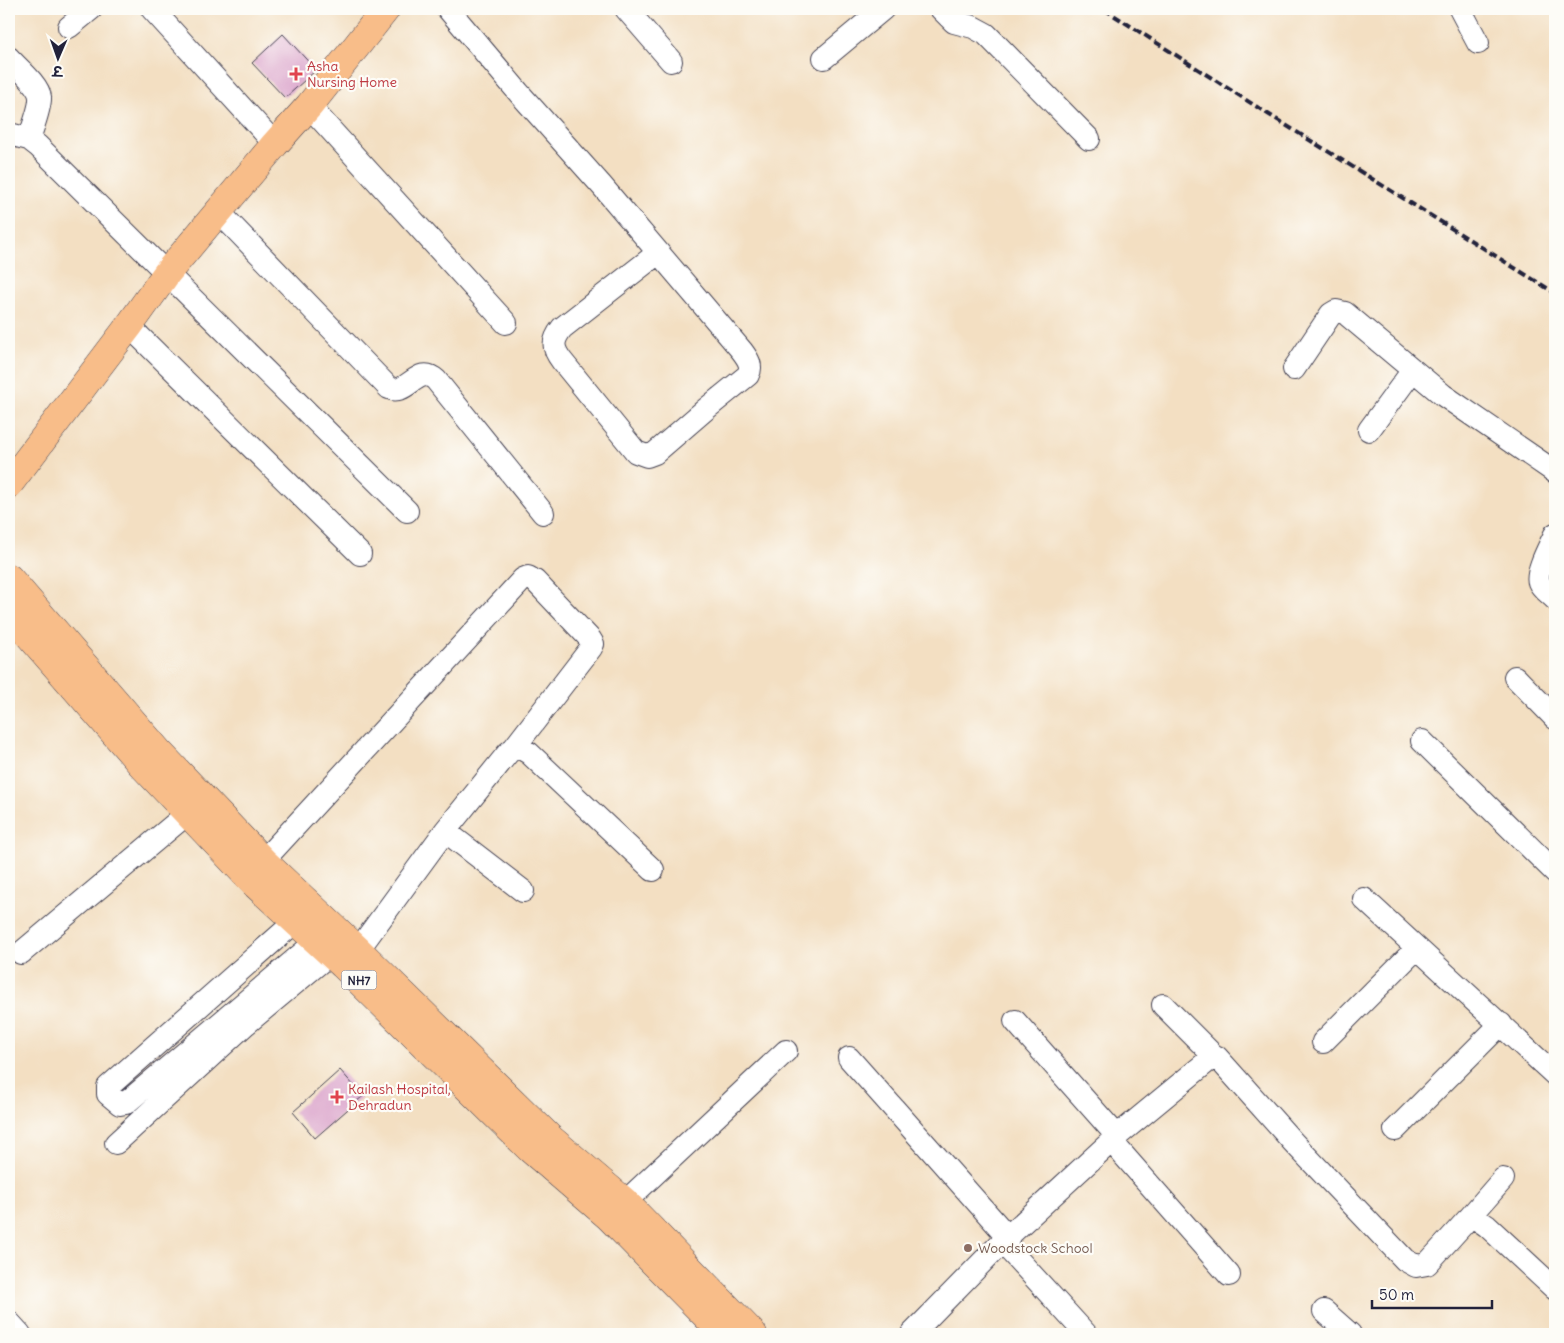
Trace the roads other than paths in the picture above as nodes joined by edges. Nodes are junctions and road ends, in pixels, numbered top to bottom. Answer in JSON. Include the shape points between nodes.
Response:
{"nodes":[{"id":1,"x":91,"y":9,"type":"edge"},
{"id":2,"x":152,"y":9,"type":"edge"},
{"id":3,"x":386,"y":9,"type":"edge"},
{"id":4,"x":448,"y":9,"type":"edge"},
{"id":5,"x":626,"y":9,"type":"edge"},
{"id":6,"x":882,"y":9,"type":"edge"},
{"id":7,"x":941,"y":9,"type":"edge"},
{"id":8,"x":1460,"y":9,"type":"edge"},
{"id":9,"x":69,"y":27,"type":"dead end"},
{"id":10,"x":1478,"y":43,"type":"dead end"},
{"id":11,"x":9,"y":58,"type":"edge"},
{"id":12,"x":824,"y":58,"type":"dead end"},
{"id":13,"x":671,"y":61,"type":"dead end"},
{"id":14,"x":309,"y":106,"type":"junction"},
{"id":15,"x":19,"y":137,"type":"edge"},
{"id":16,"x":1088,"y":139,"type":"dead end"},
{"id":17,"x":275,"y":144,"type":"junction"},
{"id":18,"x":218,"y":211,"type":"junction"},
{"id":19,"x":658,"y":253,"type":"junction"},
{"id":20,"x":167,"y":273,"type":"junction"},
{"id":21,"x":506,"y":323,"type":"dead end"},
{"id":22,"x":129,"y":326,"type":"junction"},
{"id":23,"x":1294,"y":369,"type":"dead end"},
{"id":24,"x":1413,"y":370,"type":"junction"},
{"id":25,"x":1370,"y":430,"type":"dead end"},
{"id":26,"x":1555,"y":472,"type":"edge"},
{"id":27,"x":9,"y":484,"type":"edge"},
{"id":28,"x":407,"y":510,"type":"dead end"},
{"id":29,"x":543,"y":513,"type":"dead end"},
{"id":30,"x":1555,"y":534,"type":"edge"},
{"id":31,"x":360,"y":554,"type":"dead end"},
{"id":32,"x":9,"y":578,"type":"edge"},
{"id":33,"x":1555,"y":599,"type":"edge"},
{"id":34,"x":9,"y":612,"type":"edge"},
{"id":35,"x":1515,"y":677,"type":"dead end"},
{"id":36,"x":1555,"y":718,"type":"edge"},
{"id":37,"x":1422,"y":742,"type":"dead end"},
{"id":38,"x":514,"y":748,"type":"junction"},
{"id":39,"x":188,"y":813,"type":"junction"},
{"id":40,"x":445,"y":830,"type":"junction"},
{"id":41,"x":262,"y":861,"type":"junction"},
{"id":42,"x":654,"y":870,"type":"dead end"},
{"id":43,"x":1555,"y":872,"type":"edge"},
{"id":44,"x":523,"y":891,"type":"dead end"},
{"id":45,"x":1364,"y":899,"type":"dead end"},
{"id":46,"x":296,"y":921,"type":"junction"},
{"id":47,"x":1417,"y":948,"type":"junction"},
{"id":48,"x":337,"y":952,"type":"junction"},
{"id":49,"x":21,"y":953,"type":"dead end"},
{"id":50,"x":1163,"y":1005,"type":"dead end"},
{"id":51,"x":1015,"y":1021,"type":"dead end"},
{"id":52,"x":1500,"y":1024,"type":"junction"},
{"id":53,"x":1323,"y":1042,"type":"dead end"},
{"id":54,"x":786,"y":1051,"type":"dead end"},
{"id":55,"x":1214,"y":1056,"type":"junction"},
{"id":56,"x":849,"y":1058,"type":"dead end"},
{"id":57,"x":1555,"y":1075,"type":"edge"},
{"id":58,"x":1395,"y":1130,"type":"dead end"},
{"id":59,"x":1114,"y":1139,"type":"junction"},
{"id":60,"x":116,"y":1143,"type":"dead end"},
{"id":61,"x":1503,"y":1179,"type":"dead end"},
{"id":62,"x":625,"y":1202,"type":"junction"},
{"id":63,"x":1470,"y":1218,"type":"junction"},
{"id":64,"x":1005,"y":1239,"type":"junction"},
{"id":65,"x":1229,"y":1275,"type":"dead end"},
{"id":66,"x":1555,"y":1289,"type":"edge"},
{"id":67,"x":1324,"y":1311,"type":"dead end"},
{"id":68,"x":9,"y":1322,"type":"edge"},
{"id":69,"x":922,"y":1331,"type":"edge"},
{"id":70,"x":20,"y":1334,"type":"edge"},
{"id":71,"x":724,"y":1334,"type":"edge"},
{"id":72,"x":752,"y":1334,"type":"edge"},
{"id":73,"x":1086,"y":1334,"type":"edge"},
{"id":74,"x":1350,"y":1334,"type":"edge"}],
"edges":[{"from":1,"to":9,"type":"street"},
{"from":2,"to":17,"type":"street"},
{"from":3,"to":14,"type":"main road"},
{"from":4,"to":19,"type":"street"},
{"from":5,"to":13,"type":"street"},
{"from":6,"to":12,"type":"street"},
{"from":7,"to":16,"type":"street","via":[[954,22],[986,34]]},
{"from":8,"to":10,"type":"street"},
{"from":11,"to":15,"type":"street","via":[[39,92],[40,101]]},
{"from":14,"to":17,"type":"main road"},
{"from":14,"to":21,"type":"street"},
{"from":15,"to":20,"type":"street"},
{"from":17,"to":18,"type":"main road"},
{"from":18,"to":20,"type":"main road"},
{"from":18,"to":29,"type":"street","via":[[390,389],[402,389],[420,376],[433,377]]},
{"from":19,"to":19,"type":"street","via":[[742,351],[751,366],[748,375],[655,453],[647,456],[636,452],[557,355],[554,342],[562,328]]},
{"from":20,"to":22,"type":"main road"},
{"from":20,"to":28,"type":"street"},
{"from":22,"to":27,"type":"main road"},
{"from":22,"to":31,"type":"street"},
{"from":23,"to":24,"type":"street","via":[[1336,311],[1345,313]]},
{"from":24,"to":25,"type":"street"},
{"from":24,"to":26,"type":"street"},
{"from":30,"to":33,"type":"street","via":[[1538,579]]},
{"from":32,"to":41,"type":"main road","number":"NH7","via":[[158,751]]},
{"from":34,"to":39,"type":"main road","number":"NH7"},
{"from":35,"to":36,"type":"street"},
{"from":37,"to":43,"type":"street"},
{"from":38,"to":40,"type":"street"},
{"from":38,"to":41,"type":"street","via":[[592,644],[528,577]]},
{"from":38,"to":42,"type":"street","via":[[522,748],[529,753]]},
{"from":39,"to":46,"type":"main road","number":"NH7","via":[[256,885]]},
{"from":39,"to":49,"type":"street"},
{"from":40,"to":44,"type":"street"},
{"from":40,"to":48,"type":"street"},
{"from":41,"to":48,"type":"main road","number":"NH7"},
{"from":45,"to":47,"type":"street"},
{"from":46,"to":48,"type":"main road","number":"NH7"},
{"from":46,"to":48,"type":"street","via":[[108,1087],[108,1094],[120,1104],[126,1103]]},
{"from":47,"to":52,"type":"street"},
{"from":47,"to":53,"type":"street"},
{"from":48,"to":60,"type":"street","via":[[246,1024]]},
{"from":48,"to":62,"type":"main road","number":"NH7"},
{"from":48,"to":71,"type":"main road","number":"NH7","via":[[530,1149],[609,1217]]},
{"from":50,"to":55,"type":"street"},
{"from":51,"to":59,"type":"street"},
{"from":52,"to":57,"type":"street"},
{"from":52,"to":58,"type":"street"},
{"from":54,"to":62,"type":"street"},
{"from":55,"to":59,"type":"street"},
{"from":55,"to":63,"type":"street","via":[[1410,1264],[1426,1264]]},
{"from":56,"to":64,"type":"street"},
{"from":59,"to":64,"type":"street"},
{"from":59,"to":65,"type":"street"},
{"from":61,"to":63,"type":"street"},
{"from":62,"to":72,"type":"main road","number":"NH7"},
{"from":63,"to":66,"type":"street","via":[[1487,1226]]},
{"from":64,"to":69,"type":"street"},
{"from":64,"to":73,"type":"street"},
{"from":67,"to":74,"type":"street"},
{"from":68,"to":70,"type":"street"}]}
